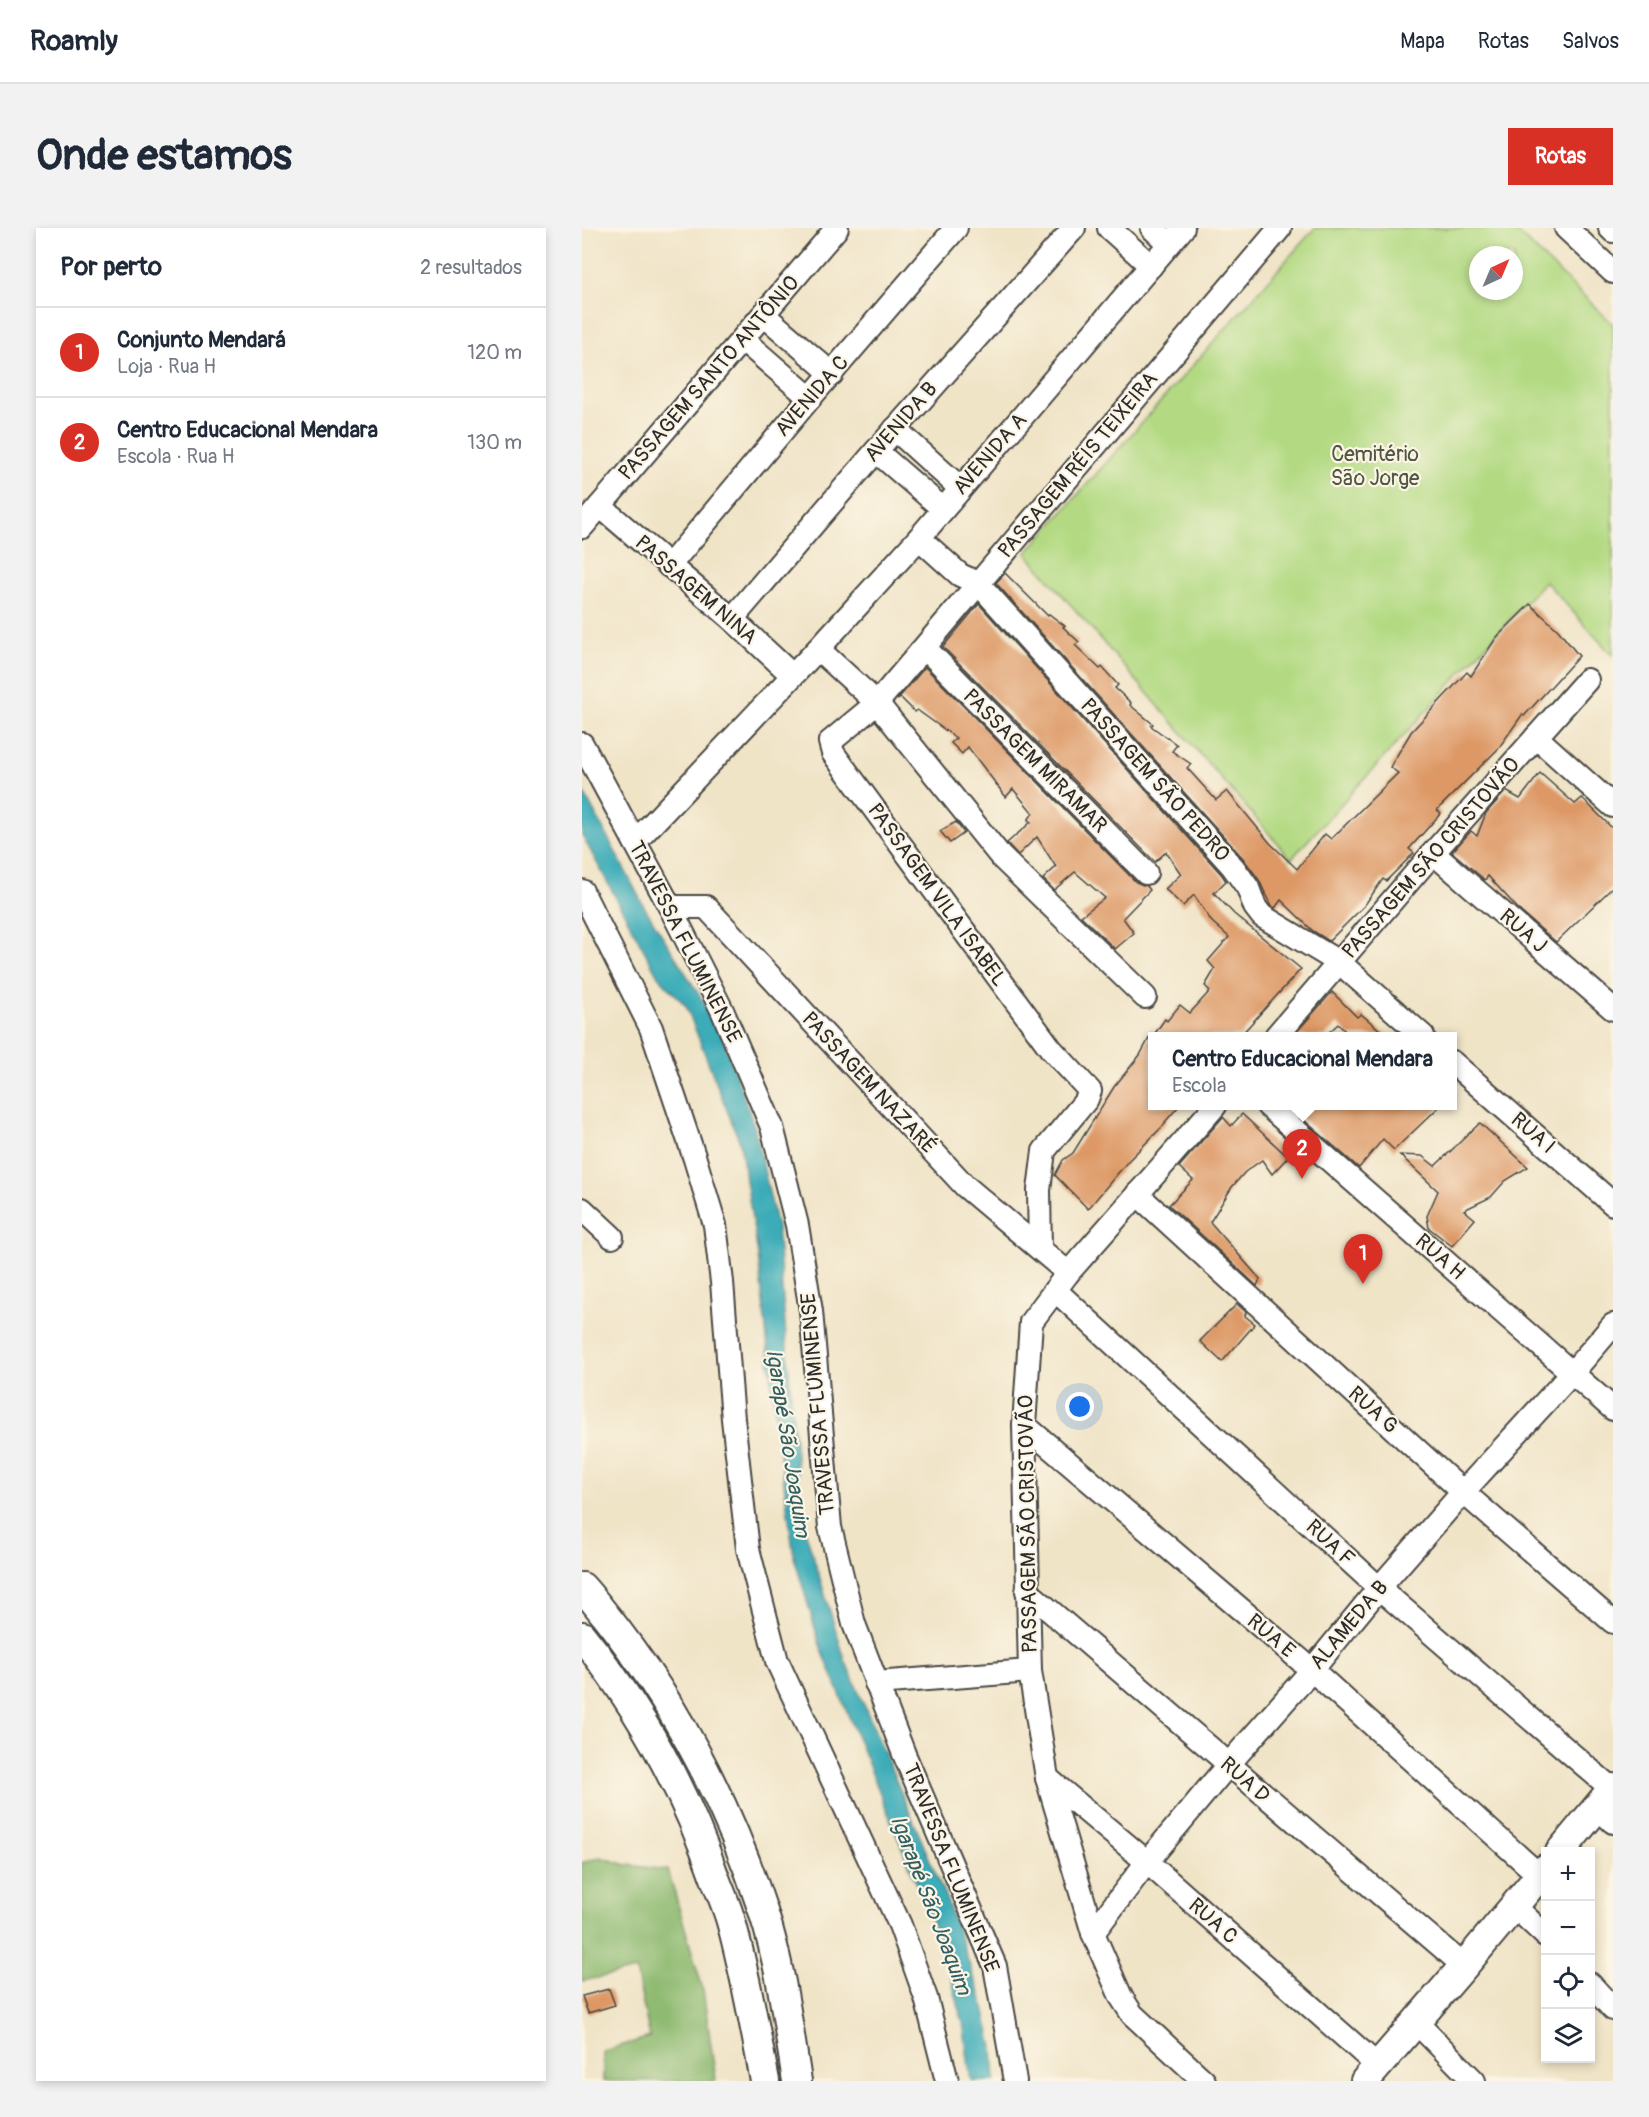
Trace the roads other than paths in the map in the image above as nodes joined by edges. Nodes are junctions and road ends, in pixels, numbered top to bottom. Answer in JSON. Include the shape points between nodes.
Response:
{"nodes":[{"id":1,"x":837,"y":228,"type":"edge"},
{"id":2,"x":956,"y":228,"type":"edge"},
{"id":3,"x":1074,"y":228,"type":"edge"},
{"id":4,"x":1109,"y":228,"type":"edge"},
{"id":5,"x":1152,"y":228,"type":"edge"},
{"id":6,"x":1280,"y":228,"type":"edge"},
{"id":7,"x":1566,"y":228,"type":"edge"},
{"id":8,"x":1176,"y":236,"type":"edge"},
{"id":9,"x":1151,"y":266,"type":"junction"},
{"id":10,"x":1613,"y":272,"type":"edge"},
{"id":11,"x":764,"y":315,"type":"junction"},
{"id":12,"x":743,"y":340,"type":"junction"},
{"id":13,"x":832,"y":374,"type":"junction"},
{"id":14,"x":810,"y":398,"type":"junction"},
{"id":15,"x":895,"y":429,"type":"junction"},
{"id":16,"x":876,"y":451,"type":"junction"},
{"id":17,"x":960,"y":488,"type":"junction"},
{"id":18,"x":600,"y":506,"type":"junction"},
{"id":19,"x":943,"y":510,"type":"junction"},
{"id":20,"x":582,"y":527,"type":"edge"},
{"id":21,"x":919,"y":538,"type":"junction"},
{"id":22,"x":669,"y":566,"type":"junction"},
{"id":23,"x":978,"y":583,"type":"junction"},
{"id":24,"x":732,"y":619,"type":"junction"},
{"id":25,"x":925,"y":648,"type":"junction"},
{"id":26,"x":818,"y":649,"type":"junction"},
{"id":27,"x":792,"y":675,"type":"junction"},
{"id":28,"x":1587,"y":680,"type":"dead end"},
{"id":29,"x":877,"y":703,"type":"junction"},
{"id":30,"x":1536,"y":737,"type":"junction"},
{"id":31,"x":582,"y":744,"type":"edge"},
{"id":32,"x":1613,"y":806,"type":"edge"},
{"id":33,"x":635,"y":842,"type":"junction"},
{"id":34,"x":1433,"y":853,"type":"junction"},
{"id":35,"x":1146,"y":873,"type":"dead end"},
{"id":36,"x":582,"y":891,"type":"edge"},
{"id":37,"x":670,"y":907,"type":"junction"},
{"id":38,"x":1340,"y":963,"type":"junction"},
{"id":39,"x":1145,"y":997,"type":"dead end"},
{"id":40,"x":1613,"y":1009,"type":"edge"},
{"id":41,"x":1280,"y":1032,"type":"edge"},
{"id":42,"x":1418,"y":1032,"type":"edge"},
{"id":43,"x":1457,"y":1066,"type":"edge"},
{"id":44,"x":1211,"y":1110,"type":"edge"},
{"id":45,"x":1273,"y":1110,"type":"edge"},
{"id":46,"x":1137,"y":1194,"type":"junction"},
{"id":47,"x":1613,"y":1204,"type":"edge"},
{"id":48,"x":582,"y":1209,"type":"edge"},
{"id":49,"x":997,"y":1230,"type":"dead end"},
{"id":50,"x":612,"y":1237,"type":"dead end"},
{"id":51,"x":1040,"y":1249,"type":"junction"},
{"id":52,"x":1061,"y":1282,"type":"junction"},
{"id":53,"x":1613,"y":1325,"type":"edge"},
{"id":54,"x":1572,"y":1373,"type":"junction"},
{"id":55,"x":1613,"y":1408,"type":"edge"},
{"id":56,"x":1024,"y":1425,"type":"junction"},
{"id":57,"x":1463,"y":1491,"type":"junction"},
{"id":58,"x":582,"y":1587,"type":"edge"},
{"id":59,"x":1379,"y":1588,"type":"junction"},
{"id":60,"x":1027,"y":1591,"type":"junction"},
{"id":61,"x":1613,"y":1623,"type":"edge"},
{"id":62,"x":582,"y":1636,"type":"edge"},
{"id":63,"x":1312,"y":1670,"type":"junction"},
{"id":64,"x":1030,"y":1671,"type":"junction"},
{"id":65,"x":876,"y":1683,"type":"junction"},
{"id":66,"x":1228,"y":1765,"type":"junction"},
{"id":67,"x":1047,"y":1778,"type":"junction"},
{"id":68,"x":1609,"y":1801,"type":"edge"},
{"id":69,"x":1564,"y":1847,"type":"edge"},
{"id":70,"x":1147,"y":1862,"type":"junction"},
{"id":71,"x":1541,"y":1870,"type":"edge"},
{"id":72,"x":1541,"y":1874,"type":"edge"},
{"id":73,"x":1514,"y":1906,"type":"junction"},
{"id":74,"x":1541,"y":1931,"type":"edge"},
{"id":75,"x":1093,"y":1933,"type":"junction"},
{"id":76,"x":1464,"y":1966,"type":"junction"},
{"id":77,"x":1595,"y":1989,"type":"edge"},
{"id":78,"x":1613,"y":2009,"type":"edge"},
{"id":79,"x":1416,"y":2022,"type":"junction"},
{"id":80,"x":1371,"y":2074,"type":"edge"},
{"id":81,"x":765,"y":2081,"type":"edge"},
{"id":82,"x":797,"y":2081,"type":"edge"},
{"id":83,"x":947,"y":2081,"type":"edge"},
{"id":84,"x":1015,"y":2081,"type":"edge"},
{"id":85,"x":1204,"y":2081,"type":"edge"},
{"id":86,"x":1474,"y":2081,"type":"edge"}],
"edges":[{"from":1,"to":11,"type":"street","name":"PASSAGEM SANTO ANTÔNIO"},
{"from":2,"to":13,"type":"street","name":"AVENIDA C"},
{"from":3,"to":15,"type":"street","name":"AVENIDA B"},
{"from":4,"to":9,"type":"street"},
{"from":5,"to":8,"type":"street"},
{"from":6,"to":23,"type":"street","name":"PASSAGEM RÉIS TEIXEIRA"},
{"from":7,"to":10,"type":"street"},
{"from":8,"to":9,"type":"street","name":"AVENIDA A"},
{"from":9,"to":17,"type":"street","name":"AVENIDA A"},
{"from":11,"to":12,"type":"street","name":"PASSAGEM SANTO ANTÔNIO"},
{"from":11,"to":13,"type":"street"},
{"from":12,"to":14,"type":"street"},
{"from":12,"to":18,"type":"street","name":"PASSAGEM SANTO ANTÔNIO"},
{"from":13,"to":14,"type":"street","name":"AVENIDA C"},
{"from":14,"to":22,"type":"street","name":"AVENIDA C"},
{"from":15,"to":16,"type":"street","name":"AVENIDA B"},
{"from":15,"to":17,"type":"street"},
{"from":16,"to":19,"type":"street"},
{"from":16,"to":24,"type":"street","name":"AVENIDA B"},
{"from":17,"to":19,"type":"street","name":"AVENIDA A"},
{"from":18,"to":20,"type":"street","name":"PASSAGEM SANTO ANTÔNIO"},
{"from":18,"to":22,"type":"street","name":"PASSAGEM NINA"},
{"from":19,"to":21,"type":"street","name":"AVENIDA A"},
{"from":21,"to":23,"type":"street","name":"PASSAGEM SÃO PEDRO","via":[[960,575]]},
{"from":21,"to":26,"type":"street","name":"AVENIDA A"},
{"from":22,"to":24,"type":"street","name":"PASSAGEM NINA"},
{"from":23,"to":25,"type":"street","name":"PASSAGEM RÉIS TEIXEIRA"},
{"from":23,"to":38,"type":"street","name":"PASSAGEM SÃO PEDRO","via":[[1233,867],[1262,916]]},
{"from":24,"to":27,"type":"street","name":"PASSAGEM NINA"},
{"from":25,"to":29,"type":"street","name":"PASSAGEM RÉIS TEIXEIRA"},
{"from":25,"to":35,"type":"street","name":"PASSAGEM MIRAMAR"},
{"from":26,"to":27,"type":"street","name":"AVENIDA A"},
{"from":26,"to":29,"type":"street"},
{"from":27,"to":33,"type":"street","name":"AVENIDA A"},
{"from":28,"to":30,"type":"street","name":"PASSAGEM SÃO CRISTOVÃO"},
{"from":29,"to":39,"type":"street","via":[[1002,858]]},
{"from":29,"to":51,"type":"street","name":"PASSAGEM VILA ISABEL","via":[[830,742],[833,753],[1051,1049],[1089,1092],[1044,1151],[1039,1190]]},
{"from":30,"to":32,"type":"street"},
{"from":30,"to":34,"type":"street","name":"PASSAGEM SÃO CRISTOVÃO"},
{"from":31,"to":33,"type":"street","name":"TRAVESSA FLUMINENSE"},
{"from":33,"to":37,"type":"street","name":"TRAVESSA FLUMINENSE"},
{"from":34,"to":38,"type":"street","name":"PASSAGEM SÃO CRISTOVÃO"},
{"from":34,"to":40,"type":"street","name":"RUA J"},
{"from":36,"to":83,"type":"street","via":[[651,1028],[715,1225],[748,1549],[777,1661],[900,1925],[926,1998]]},
{"from":37,"to":51,"type":"street","name":"PASSAGEM NAZARÉ","via":[[706,907],[965,1186]]},
{"from":37,"to":65,"type":"street","name":"TRAVESSA FLUMINENSE","via":[[722,1010],[772,1127],[797,1225],[811,1311],[830,1527],[854,1624]]},
{"from":38,"to":41,"type":"street","name":"PASSAGEM SÃO CRISTOVÃO"},
{"from":38,"to":42,"type":"street"},
{"from":43,"to":47,"type":"street","name":"RUA I"},
{"from":44,"to":46,"type":"street","name":"PASSAGEM SÃO CRISTOVÃO"},
{"from":45,"to":54,"type":"street","name":"RUA H"},
{"from":46,"to":52,"type":"street","name":"PASSAGEM SÃO CRISTOVÃO"},
{"from":46,"to":57,"type":"street","name":"RUA G"},
{"from":48,"to":50,"type":"street"},
{"from":49,"to":52,"type":"street"},
{"from":51,"to":52,"type":"street","name":"PASSAGEM NAZARÉ"},
{"from":52,"to":56,"type":"street","name":"PASSAGEM SÃO CRISTOVÃO","via":[[1031,1322]]},
{"from":52,"to":59,"type":"street","name":"RUA F"},
{"from":53,"to":54,"type":"street","name":"ALAMEDA B"},
{"from":54,"to":55,"type":"street","name":"RUA H"},
{"from":54,"to":57,"type":"street","name":"ALAMEDA B"},
{"from":56,"to":60,"type":"street","name":"PASSAGEM SÃO CRISTOVÃO"},
{"from":56,"to":63,"type":"street","name":"RUA E"},
{"from":57,"to":59,"type":"street","name":"ALAMEDA B"},
{"from":57,"to":61,"type":"street","name":"RUA G"},
{"from":58,"to":82,"type":"main road","via":[[644,1666],[691,1741],[733,1831],[764,1912],[783,1993]]},
{"from":59,"to":63,"type":"street","name":"ALAMEDA B"},
{"from":59,"to":68,"type":"street","name":"RUA F"},
{"from":60,"to":64,"type":"street","name":"PASSAGEM SÃO CRISTOVÃO"},
{"from":60,"to":66,"type":"street","name":"RUA D"},
{"from":62,"to":81,"type":"main road","via":[[630,1702],[698,1829],[732,1923]]},
{"from":63,"to":66,"type":"street","name":"ALAMEDA B"},
{"from":63,"to":71,"type":"street","name":"RUA E"},
{"from":64,"to":65,"type":"street"},
{"from":64,"to":67,"type":"street","name":"PASSAGEM SÃO CRISTOVÃO"},
{"from":65,"to":84,"type":"street","name":"TRAVESSA FLUMINENSE","via":[[995,1966]]},
{"from":66,"to":70,"type":"street","name":"ALAMEDA B"},
{"from":66,"to":76,"type":"street","name":"RUA D"},
{"from":67,"to":70,"type":"street","name":"RUA C"},
{"from":67,"to":75,"type":"street","name":"PASSAGEM SÃO CRISTOVÃO"},
{"from":68,"to":69,"type":"main road"},
{"from":70,"to":75,"type":"street","name":"ALAMEDA B"},
{"from":70,"to":80,"type":"street","name":"RUA C"},
{"from":72,"to":73,"type":"main road"},
{"from":73,"to":74,"type":"street"},
{"from":73,"to":76,"type":"main road"},
{"from":75,"to":85,"type":"street","name":"PASSAGEM SÃO CRISTOVÃO","via":[[1132,2014]]},
{"from":76,"to":79,"type":"main road"},
{"from":77,"to":78,"type":"street"},
{"from":79,"to":80,"type":"main road"},
{"from":79,"to":86,"type":"street"}]}
